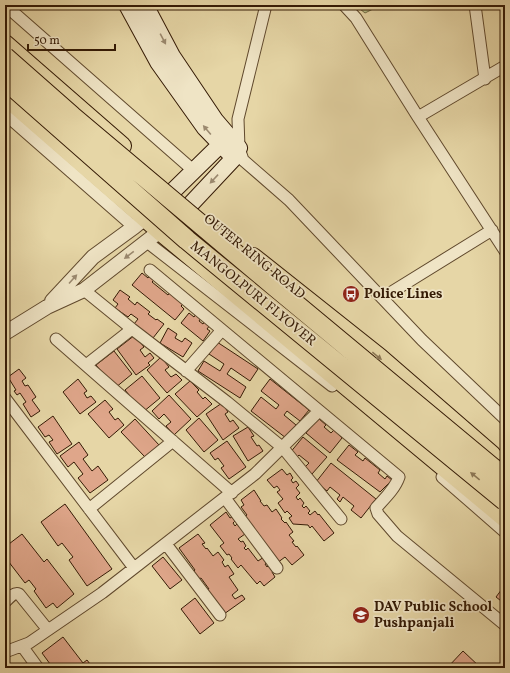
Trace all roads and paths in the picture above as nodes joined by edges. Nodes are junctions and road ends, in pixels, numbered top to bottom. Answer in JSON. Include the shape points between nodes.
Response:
{"nodes":[{"id":1,"x":5,"y":5,"type":"edge"},
{"id":2,"x":128,"y":5,"type":"edge"},
{"id":3,"x":145,"y":5,"type":"edge"},
{"id":4,"x":266,"y":5,"type":"edge"},
{"id":5,"x":344,"y":5,"type":"edge"},
{"id":6,"x":475,"y":5,"type":"edge"},
{"id":7,"x":5,"y":44,"type":"edge"},
{"id":8,"x":5,"y":58,"type":"edge"},
{"id":9,"x":505,"y":66,"type":"edge"},
{"id":10,"x":485,"y":78,"type":"junction"},
{"id":11,"x":5,"y":80,"type":"edge"},
{"id":12,"x":5,"y":96,"type":"edge"},
{"id":13,"x":5,"y":114,"type":"edge"},
{"id":14,"x":418,"y":117,"type":"junction"},
{"id":15,"x":238,"y":119,"type":"junction"},
{"id":16,"x":224,"y":140,"type":"junction"},
{"id":17,"x":121,"y":146,"type":"junction"},
{"id":18,"x":239,"y":155,"type":"junction"},
{"id":19,"x":194,"y":172,"type":"junction"},
{"id":20,"x":97,"y":176,"type":"junction"},
{"id":21,"x":173,"y":191,"type":"junction"},
{"id":22,"x":189,"y":206,"type":"junction"},
{"id":23,"x":140,"y":222,"type":"junction"},
{"id":24,"x":492,"y":230,"type":"junction"},
{"id":25,"x":154,"y":236,"type":"junction"},
{"id":26,"x":505,"y":251,"type":"edge"},
{"id":27,"x":150,"y":270,"type":"dead end"},
{"id":28,"x":281,"y":279,"type":"junction"},
{"id":29,"x":84,"y":290,"type":"junction"},
{"id":30,"x":382,"y":298,"type":"junction"},
{"id":31,"x":47,"y":308,"type":"junction"},
{"id":32,"x":258,"y":312,"type":"junction"},
{"id":33,"x":132,"y":329,"type":"junction"},
{"id":34,"x":222,"y":330,"type":"junction"},
{"id":35,"x":5,"y":333,"type":"edge"},
{"id":36,"x":56,"y":339,"type":"dead end"},
{"id":37,"x":86,"y":365,"type":"junction"},
{"id":38,"x":186,"y":371,"type":"junction"},
{"id":39,"x":5,"y":398,"type":"edge"},
{"id":40,"x":319,"y":411,"type":"junction"},
{"id":41,"x":505,"y":419,"type":"edge"},
{"id":42,"x":460,"y":428,"type":"junction"},
{"id":43,"x":173,"y":441,"type":"junction"},
{"id":44,"x":282,"y":448,"type":"junction"},
{"id":45,"x":433,"y":458,"type":"junction"},
{"id":46,"x":505,"y":467,"type":"edge"},
{"id":47,"x":505,"y":478,"type":"edge"},
{"id":48,"x":228,"y":495,"type":"junction"},
{"id":49,"x":505,"y":501,"type":"edge"},
{"id":50,"x":89,"y":509,"type":"junction"},
{"id":51,"x":505,"y":518,"type":"edge"},
{"id":52,"x":342,"y":519,"type":"dead end"},
{"id":53,"x":505,"y":532,"type":"edge"},
{"id":54,"x":166,"y":544,"type":"junction"},
{"id":55,"x":134,"y":568,"type":"junction"},
{"id":56,"x":276,"y":568,"type":"dead end"},
{"id":57,"x":5,"y":602,"type":"edge"},
{"id":58,"x":220,"y":615,"type":"dead end"},
{"id":59,"x":505,"y":625,"type":"edge"},
{"id":60,"x":48,"y":630,"type":"junction"},
{"id":61,"x":22,"y":646,"type":"junction"},
{"id":62,"x":5,"y":652,"type":"edge"},
{"id":63,"x":38,"y":668,"type":"edge"}],
"edges":[{"from":1,"to":19,"type":"street"},
{"from":16,"to":2,"type":"main road","one_way":true,"via":[[205,128],[158,62]]},
{"from":3,"to":16,"type":"main road","one_way":true,"via":[[172,56],[215,120]]},
{"from":4,"to":15,"type":"street"},
{"from":5,"to":14,"type":"street","via":[[356,18]]},
{"from":6,"to":10,"type":"street"},
{"from":7,"to":17,"type":"main road","name":"OUTER RING ROAD"},
{"from":8,"to":47,"type":"highway","name":"MANGOLPURI FLYOVER","bridge":true},
{"from":9,"to":10,"type":"street"},
{"from":10,"to":14,"type":"street"},
{"from":49,"to":11,"type":"highway","name":"MANGOLPURI FLYOVER","one_way":true,"bridge":true,"via":[[187,240]]},
{"from":12,"to":20,"type":"main road"},
{"from":13,"to":23,"type":"street"},
{"from":14,"to":24,"type":"street"},
{"from":15,"to":16,"type":"street"},
{"from":15,"to":18,"type":"street"},
{"from":16,"to":18,"type":"main road"},
{"from":16,"to":19,"type":"main road"},
{"from":17,"to":20,"type":"main road"},
{"from":17,"to":21,"type":"main road","name":"OUTER RING ROAD"},
{"from":18,"to":22,"type":"main road","one_way":true},
{"from":18,"to":30,"type":"street","via":[[289,200]]},
{"from":19,"to":21,"type":"main road"},
{"from":20,"to":23,"type":"main road"},
{"from":21,"to":22,"type":"main road","name":"OUTER RING ROAD"},
{"from":22,"to":28,"type":"main road","name":"OUTER RING ROAD"},
{"from":23,"to":25,"type":"main road"},
{"from":31,"to":23,"type":"street","one_way":true,"via":[[93,258]]},
{"from":24,"to":26,"type":"street"},
{"from":24,"to":30,"type":"street"},
{"from":25,"to":29,"type":"street","one_way":true},
{"from":25,"to":32,"type":"main road"},
{"from":25,"to":53,"type":"street","via":[[394,434]]},
{"from":27,"to":34,"type":"street"},
{"from":28,"to":32,"type":"main road"},
{"from":28,"to":42,"type":"main road","name":"OUTER RING ROAD","one_way":true,"via":[[379,357]]},
{"from":29,"to":31,"type":"street"},
{"from":29,"to":33,"type":"street"},
{"from":30,"to":41,"type":"street"},
{"from":31,"to":35,"type":"street"},
{"from":32,"to":45,"type":"main road"},
{"from":33,"to":37,"type":"street"},
{"from":33,"to":38,"type":"street"},
{"from":34,"to":38,"type":"street"},
{"from":34,"to":40,"type":"street"},
{"from":36,"to":37,"type":"street"},
{"from":37,"to":43,"type":"street"},
{"from":38,"to":44,"type":"street"},
{"from":39,"to":50,"type":"street"},
{"from":40,"to":44,"type":"street"},
{"from":40,"to":59,"type":"street","via":[[399,477],[376,508],[378,514],[398,536]]},
{"from":42,"to":45,"type":"main road"},
{"from":42,"to":46,"type":"main road","name":"OUTER RING ROAD"},
{"from":43,"to":48,"type":"street"},
{"from":43,"to":50,"type":"street"},
{"from":44,"to":48,"type":"street"},
{"from":44,"to":52,"type":"street"},
{"from":45,"to":51,"type":"main road"},
{"from":48,"to":54,"type":"street"},
{"from":48,"to":56,"type":"street"},
{"from":50,"to":55,"type":"street"},
{"from":54,"to":55,"type":"street"},
{"from":54,"to":58,"type":"street"},
{"from":55,"to":60,"type":"street"},
{"from":57,"to":60,"type":"street","via":[[15,593],[19,594]]},
{"from":60,"to":61,"type":"street"},
{"from":61,"to":62,"type":"street"},
{"from":61,"to":63,"type":"street"}]}
